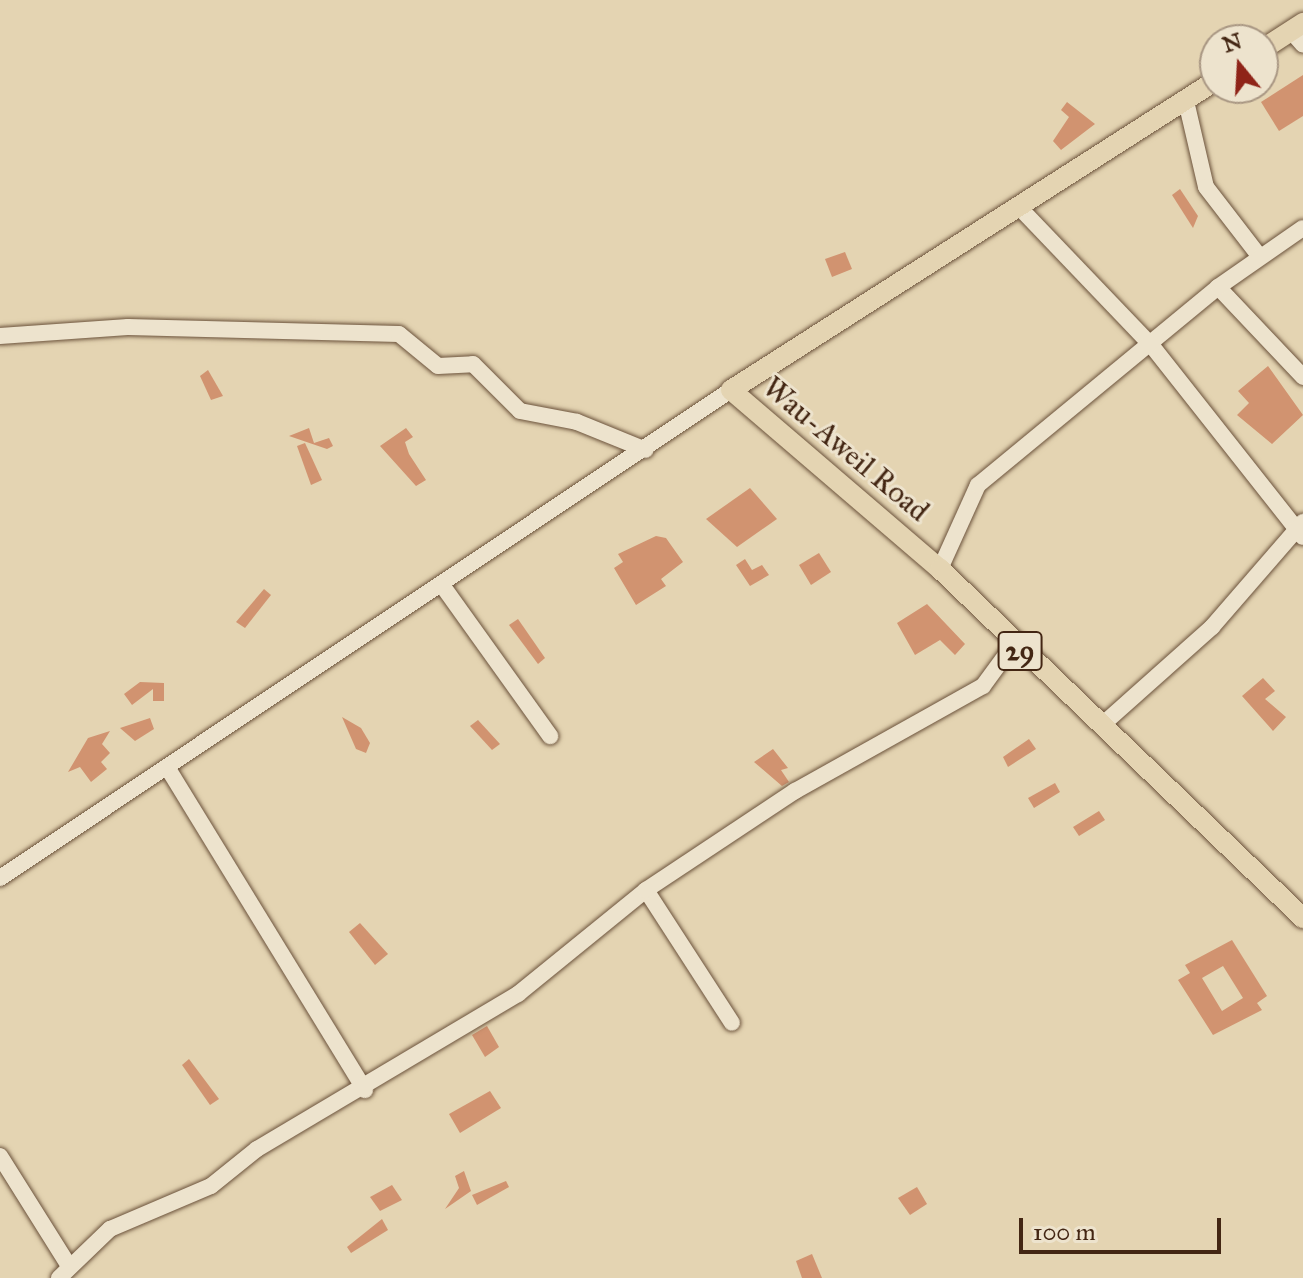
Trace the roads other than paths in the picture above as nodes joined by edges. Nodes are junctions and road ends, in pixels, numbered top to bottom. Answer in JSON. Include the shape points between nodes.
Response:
{"nodes":[{"id":1,"x":1299,"y":33,"type":"edge"},
{"id":2,"x":1279,"y":42,"type":"edge"},
{"id":3,"x":1199,"y":92,"type":"edge"},
{"id":4,"x":1186,"y":101,"type":"junction"},
{"id":5,"x":1019,"y":207,"type":"junction"},
{"id":6,"x":1303,"y":228,"type":"edge"},
{"id":7,"x":1260,"y":257,"type":"junction"},
{"id":8,"x":1218,"y":287,"type":"junction"},
{"id":9,"x":0,"y":336,"type":"edge"},
{"id":10,"x":1152,"y":346,"type":"junction"},
{"id":11,"x":1303,"y":377,"type":"edge"},
{"id":12,"x":731,"y":390,"type":"junction"},
{"id":13,"x":646,"y":450,"type":"junction"},
{"id":14,"x":1300,"y":530,"type":"edge"},
{"id":15,"x":940,"y":569,"type":"junction"},
{"id":16,"x":442,"y":585,"type":"junction"},
{"id":17,"x":1013,"y":645,"type":"junction"},
{"id":18,"x":1101,"y":726,"type":"junction"},
{"id":19,"x":550,"y":736,"type":"dead end"},
{"id":20,"x":167,"y":767,"type":"junction"},
{"id":21,"x":0,"y":878,"type":"edge"},
{"id":22,"x":646,"y":890,"type":"junction"},
{"id":23,"x":1303,"y":918,"type":"edge"},
{"id":24,"x":732,"y":1023,"type":"dead end"},
{"id":25,"x":365,"y":1090,"type":"junction"},
{"id":26,"x":0,"y":1156,"type":"edge"},
{"id":27,"x":64,"y":1272,"type":"edge"}],
"edges":[{"from":1,"to":2,"type":"main road"},
{"from":3,"to":4,"type":"main road","name":"Wau-Aweil Road"},
{"from":4,"to":5,"type":"main road","name":"Wau-Aweil Road"},
{"from":4,"to":7,"type":"street","via":[[1206,187]]},
{"from":5,"to":10,"type":"street"},
{"from":5,"to":12,"type":"main road","name":"Wau-Aweil Road"},
{"from":6,"to":7,"type":"street"},
{"from":7,"to":8,"type":"street"},
{"from":8,"to":10,"type":"street"},
{"from":8,"to":11,"type":"street"},
{"from":9,"to":13,"type":"street","via":[[128,327],[399,334],[438,366],[473,364],[520,411],[577,422]]},
{"from":10,"to":14,"type":"street"},
{"from":10,"to":15,"type":"street","via":[[978,485]]},
{"from":12,"to":13,"type":"street"},
{"from":12,"to":15,"type":"main road","name":"Wau-Aweil Road","number":"29"},
{"from":13,"to":16,"type":"street"},
{"from":14,"to":18,"type":"street","via":[[1212,627]]},
{"from":15,"to":17,"type":"main road","name":"Wau-Aweil Road","number":"29"},
{"from":16,"to":19,"type":"street"},
{"from":16,"to":20,"type":"street"},
{"from":17,"to":18,"type":"main road","name":"Wau-Aweil Road","number":"29"},
{"from":17,"to":22,"type":"street","via":[[983,686],[795,791]]},
{"from":18,"to":23,"type":"main road","name":"Wau-Aweil Road","number":"29"},
{"from":20,"to":21,"type":"street"},
{"from":20,"to":25,"type":"street"},
{"from":22,"to":24,"type":"street"},
{"from":22,"to":25,"type":"street","via":[[518,994]]},
{"from":25,"to":27,"type":"street","via":[[257,1149],[211,1186],[110,1229]]},
{"from":26,"to":27,"type":"street"}]}
